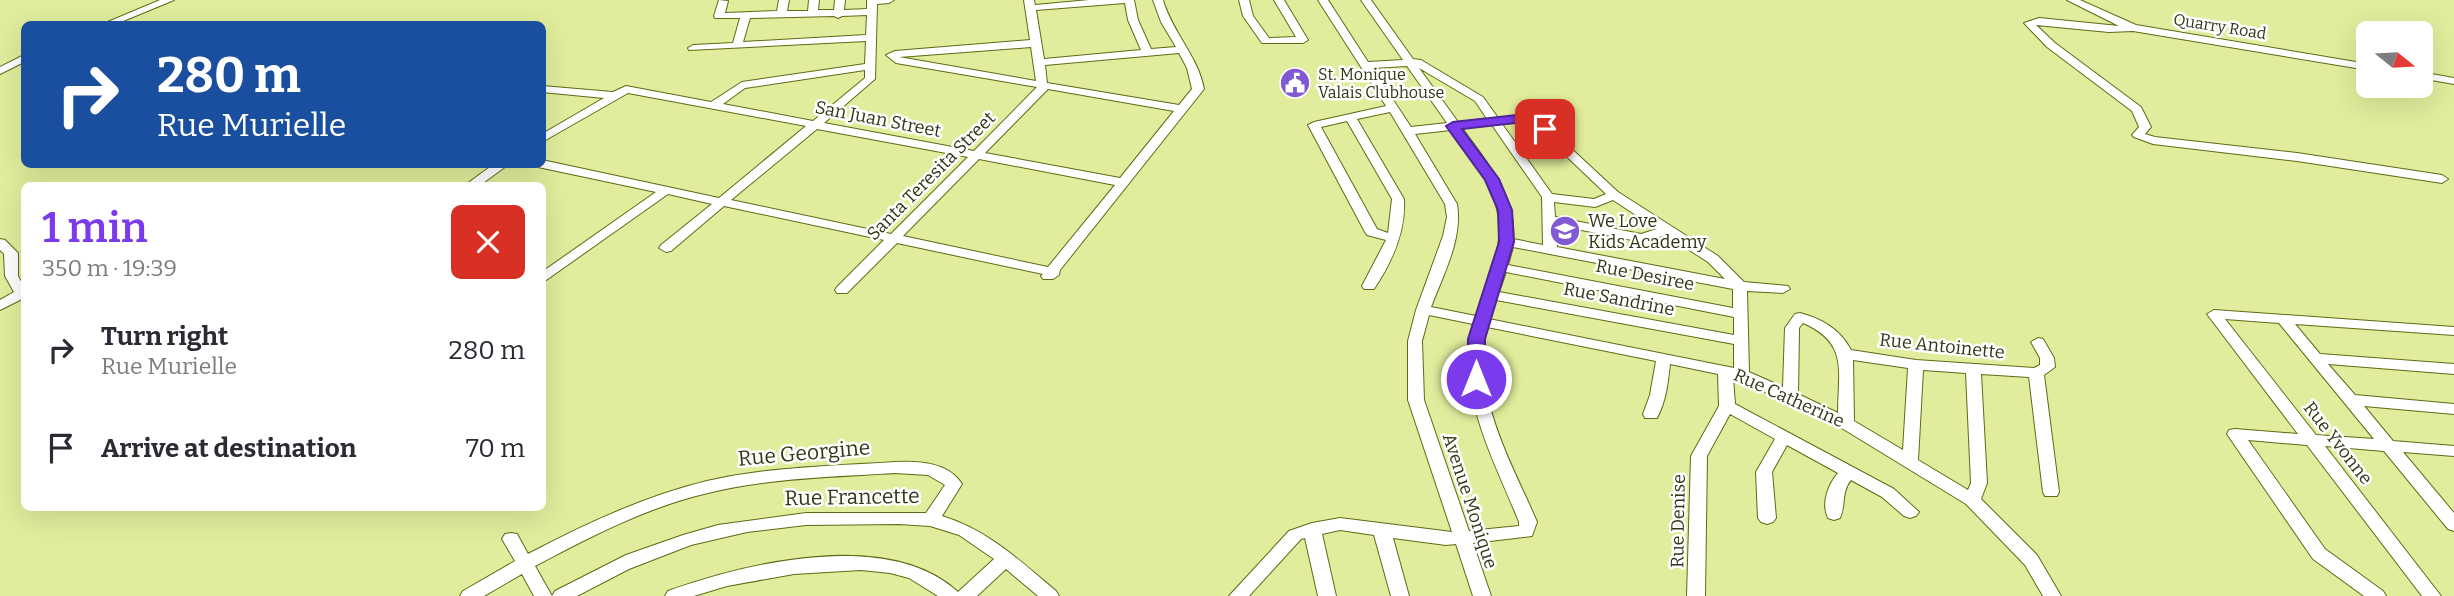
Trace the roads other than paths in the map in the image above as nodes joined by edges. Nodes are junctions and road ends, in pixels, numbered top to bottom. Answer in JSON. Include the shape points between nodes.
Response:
{"nodes":[{"id":1,"x":169,"y":0,"type":"edge"},
{"id":2,"x":784,"y":0,"type":"edge"},
{"id":3,"x":814,"y":0,"type":"edge"},
{"id":4,"x":840,"y":0,"type":"edge"},
{"id":5,"x":889,"y":0,"type":"edge"},
{"id":6,"x":1123,"y":0,"type":"edge"},
{"id":7,"x":1129,"y":0,"type":"edge"},
{"id":8,"x":1158,"y":0,"type":"edge"},
{"id":9,"x":1244,"y":0,"type":"edge"},
{"id":10,"x":1279,"y":0,"type":"edge"},
{"id":11,"x":1322,"y":0,"type":"edge"},
{"id":12,"x":2073,"y":0,"type":"edge"},
{"id":13,"x":723,"y":1,"type":"edge"},
{"id":14,"x":1373,"y":3,"type":"edge"},
{"id":15,"x":1030,"y":4,"type":"edge"},
{"id":16,"x":872,"y":5,"type":"edge"},
{"id":17,"x":811,"y":15,"type":"junction"},
{"id":18,"x":838,"y":15,"type":"junction"},
{"id":19,"x":781,"y":16,"type":"junction"},
{"id":20,"x":745,"y":17,"type":"junction"},
{"id":21,"x":116,"y":21,"type":"edge"},
{"id":22,"x":2133,"y":28,"type":"junction"},
{"id":23,"x":871,"y":38,"type":"junction"},
{"id":24,"x":1037,"y":43,"type":"junction"},
{"id":25,"x":737,"y":46,"type":"junction"},
{"id":26,"x":693,"y":48,"type":"dead end"},
{"id":27,"x":1180,"y":50,"type":"junction"},
{"id":28,"x":1147,"y":53,"type":"junction"},
{"id":29,"x":891,"y":55,"type":"junction"},
{"id":30,"x":21,"y":60,"type":"edge"},
{"id":31,"x":870,"y":61,"type":"junction"},
{"id":32,"x":1409,"y":61,"type":"junction"},
{"id":33,"x":1040,"y":62,"type":"junction"},
{"id":34,"x":2356,"y":64,"type":"edge"},
{"id":35,"x":1366,"y":65,"type":"junction"},
{"id":36,"x":2,"y":69,"type":"edge"},
{"id":37,"x":2433,"y":77,"type":"edge"},
{"id":38,"x":2454,"y":81,"type":"edge"},
{"id":39,"x":1044,"y":86,"type":"junction"},
{"id":40,"x":546,"y":89,"type":"edge"},
{"id":41,"x":612,"y":95,"type":"junction"},
{"id":42,"x":714,"y":105,"type":"junction"},
{"id":43,"x":1392,"y":107,"type":"junction"},
{"id":44,"x":1182,"y":109,"type":"junction"},
{"id":45,"x":1350,"y":117,"type":"junction"},
{"id":46,"x":1496,"y":121,"type":"junction"},
{"id":47,"x":815,"y":125,"type":"junction"},
{"id":48,"x":1453,"y":126,"type":"junction"},
{"id":49,"x":1408,"y":131,"type":"junction"},
{"id":50,"x":546,"y":136,"type":"edge"},
{"id":51,"x":977,"y":155,"type":"junction"},
{"id":52,"x":546,"y":165,"type":"edge"},
{"id":53,"x":497,"y":168,"type":"edge"},
{"id":54,"x":2442,"y":180,"type":"dead end"},
{"id":55,"x":477,"y":182,"type":"edge"},
{"id":56,"x":1124,"y":183,"type":"junction"},
{"id":57,"x":666,"y":190,"type":"junction"},
{"id":58,"x":1615,"y":195,"type":"junction"},
{"id":59,"x":1548,"y":197,"type":"junction"},
{"id":60,"x":722,"y":202,"type":"junction"},
{"id":61,"x":1550,"y":220,"type":"junction"},
{"id":62,"x":1667,"y":230,"type":"junction"},
{"id":63,"x":894,"y":238,"type":"junction"},
{"id":64,"x":1392,"y":238,"type":"junction"},
{"id":65,"x":1507,"y":242,"type":"junction"},
{"id":66,"x":0,"y":243,"type":"edge"},
{"id":67,"x":666,"y":248,"type":"dead end"},
{"id":68,"x":1550,"y":250,"type":"junction"},
{"id":69,"x":1500,"y":267,"type":"junction"},
{"id":70,"x":546,"y":276,"type":"edge"},
{"id":71,"x":1369,"y":286,"type":"dead end"},
{"id":72,"x":1740,"y":286,"type":"junction"},
{"id":73,"x":842,"y":289,"type":"dead end"},
{"id":74,"x":1783,"y":289,"type":"dead end"},
{"id":75,"x":21,"y":291,"type":"edge"},
{"id":76,"x":21,"y":295,"type":"edge"},
{"id":77,"x":1490,"y":295,"type":"junction"},
{"id":78,"x":0,"y":306,"type":"edge"},
{"id":79,"x":1423,"y":310,"type":"junction"},
{"id":80,"x":1742,"y":314,"type":"junction"},
{"id":81,"x":2283,"y":319,"type":"junction"},
{"id":82,"x":1481,"y":321,"type":"junction"},
{"id":83,"x":2454,"y":331,"type":"edge"},
{"id":84,"x":1741,"y":341,"type":"junction"},
{"id":85,"x":2038,"y":342,"type":"dead end"},
{"id":86,"x":1846,"y":354,"type":"junction"},
{"id":87,"x":1664,"y":358,"type":"junction"},
{"id":88,"x":2315,"y":358,"type":"junction"},
{"id":89,"x":1916,"y":365,"type":"junction"},
{"id":90,"x":1973,"y":369,"type":"junction"},
{"id":91,"x":2454,"y":369,"type":"edge"},
{"id":92,"x":1733,"y":373,"type":"junction"},
{"id":93,"x":2036,"y":373,"type":"junction"},
{"id":94,"x":1790,"y":395,"type":"junction"},
{"id":95,"x":2349,"y":400,"type":"junction"},
{"id":96,"x":1727,"y":406,"type":"junction"},
{"id":97,"x":2454,"y":409,"type":"edge"},
{"id":98,"x":1651,"y":415,"type":"dead end"},
{"id":99,"x":1846,"y":423,"type":"junction"},
{"id":100,"x":1784,"y":438,"type":"junction"},
{"id":101,"x":2310,"y":440,"type":"junction"},
{"id":102,"x":2388,"y":446,"type":"junction"},
{"id":103,"x":2454,"y":451,"type":"edge"},
{"id":104,"x":1910,"y":460,"type":"junction"},
{"id":105,"x":1848,"y":472,"type":"junction"},
{"id":106,"x":2051,"y":492,"type":"dead end"},
{"id":107,"x":1972,"y":500,"type":"junction"},
{"id":108,"x":1910,"y":512,"type":"dead end"},
{"id":109,"x":1834,"y":514,"type":"dead end"},
{"id":110,"x":1767,"y":518,"type":"dead end"},
{"id":111,"x":931,"y":519,"type":"junction"},
{"id":112,"x":2454,"y":525,"type":"edge"},
{"id":113,"x":1312,"y":529,"type":"junction"},
{"id":114,"x":1382,"y":531,"type":"junction"},
{"id":115,"x":1462,"y":538,"type":"junction"},
{"id":116,"x":511,"y":539,"type":"dead end"},
{"id":117,"x":1005,"y":559,"type":"junction"},
{"id":118,"x":525,"y":564,"type":"junction"},
{"id":119,"x":1252,"y":589,"type":"edge"},
{"id":120,"x":469,"y":596,"type":"edge"},
{"id":121,"x":543,"y":596,"type":"edge"},
{"id":122,"x":561,"y":596,"type":"edge"},
{"id":123,"x":674,"y":596,"type":"edge"},
{"id":124,"x":951,"y":596,"type":"edge"},
{"id":125,"x":965,"y":596,"type":"edge"},
{"id":126,"x":1050,"y":596,"type":"edge"},
{"id":127,"x":1238,"y":596,"type":"edge"},
{"id":128,"x":1327,"y":596,"type":"edge"},
{"id":129,"x":1400,"y":596,"type":"edge"},
{"id":130,"x":1482,"y":596,"type":"edge"},
{"id":131,"x":1696,"y":596,"type":"edge"},
{"id":132,"x":2052,"y":596,"type":"edge"},
{"id":133,"x":2377,"y":596,"type":"edge"},
{"id":134,"x":2432,"y":596,"type":"edge"}],
"edges":[{"from":1,"to":21,"type":"street"},
{"from":2,"to":19,"type":"street"},
{"from":3,"to":17,"type":"street"},
{"from":4,"to":18,"type":"street"},
{"from":5,"to":16,"type":"street"},
{"from":6,"to":15,"type":"street"},
{"from":7,"to":28,"type":"street"},
{"from":8,"to":27,"type":"street"},
{"from":9,"to":10,"type":"street","via":[[1248,16],[1266,41],[1303,40]]},
{"from":11,"to":35,"type":"street","name":"Avenue Monique"},
{"from":12,"to":22,"type":"street","name":"Quarry Road"},
{"from":13,"to":20,"type":"street","via":[[717,15]]},
{"from":14,"to":32,"type":"street"},
{"from":15,"to":24,"type":"street"},
{"from":16,"to":18,"type":"street"},
{"from":16,"to":23,"type":"street"},
{"from":17,"to":18,"type":"street"},
{"from":17,"to":19,"type":"street"},
{"from":19,"to":20,"type":"street"},
{"from":20,"to":25,"type":"street"},
{"from":22,"to":34,"type":"street","name":"Quarry Road"},
{"from":22,"to":54,"type":"street","via":[[2029,23],[2051,45],[2137,109],[2145,127],[2138,135]]},
{"from":23,"to":25,"type":"street"},
{"from":23,"to":31,"type":"street"},
{"from":24,"to":29,"type":"street"},
{"from":24,"to":33,"type":"street"},
{"from":25,"to":26,"type":"street"},
{"from":27,"to":28,"type":"street"},
{"from":27,"to":44,"type":"street","via":[[1198,82],[1198,89]]},
{"from":28,"to":33,"type":"street"},
{"from":29,"to":31,"type":"street"},
{"from":29,"to":39,"type":"street","via":[[896,60]]},
{"from":30,"to":36,"type":"street"},
{"from":31,"to":42,"type":"street","via":[[742,85]]},
{"from":31,"to":47,"type":"street","via":[[870,79]]},
{"from":32,"to":35,"type":"street"},
{"from":32,"to":46,"type":"street","via":[[1422,64],[1479,99]]},
{"from":32,"to":48,"type":"street"},
{"from":33,"to":39,"type":"street"},
{"from":35,"to":43,"type":"street","name":"Avenue Monique"},
{"from":37,"to":38,"type":"street"},
{"from":39,"to":44,"type":"street"},
{"from":39,"to":51,"type":"street","name":"Santa Teresita Street"},
{"from":40,"to":41,"type":"street"},
{"from":41,"to":42,"type":"street","name":"San Juan Street","via":[[626,89]]},
{"from":41,"to":50,"type":"street"},
{"from":42,"to":47,"type":"street","name":"San Juan Street"},
{"from":43,"to":45,"type":"street"},
{"from":43,"to":49,"type":"street","name":"Avenue Monique"},
{"from":44,"to":56,"type":"street"},
{"from":45,"to":64,"type":"street","via":[[1398,199]]},
{"from":45,"to":64,"type":"street","via":[[1314,125],[1372,232]]},
{"from":46,"to":48,"type":"street"},
{"from":46,"to":58,"type":"street","via":[[1526,118],[1545,129]]},
{"from":46,"to":59,"type":"street"},
{"from":47,"to":51,"type":"street","name":"San Juan Street"},
{"from":47,"to":60,"type":"street"},
{"from":48,"to":49,"type":"street"},
{"from":48,"to":65,"type":"street","via":[[1492,179],[1505,210]]},
{"from":49,"to":79,"type":"street","name":"Avenue Monique","via":[[1451,204],[1453,218]]},
{"from":51,"to":56,"type":"street","name":"San Juan Street"},
{"from":51,"to":63,"type":"street","name":"Santa Teresita Street"},
{"from":52,"to":57,"type":"street"},
{"from":53,"to":55,"type":"street"},
{"from":56,"to":63,"type":"street","via":[[1051,274]]},
{"from":57,"to":60,"type":"street"},
{"from":57,"to":70,"type":"street"},
{"from":58,"to":59,"type":"street","via":[[1595,203]]},
{"from":58,"to":62,"type":"street"},
{"from":59,"to":61,"type":"street"},
{"from":60,"to":63,"type":"street"},
{"from":60,"to":67,"type":"street"},
{"from":61,"to":62,"type":"street","via":[[1642,238]]},
{"from":61,"to":68,"type":"street"},
{"from":62,"to":72,"type":"street","via":[[1713,259]]},
{"from":63,"to":73,"type":"street","name":"Santa Teresita Street"},
{"from":64,"to":71,"type":"street"},
{"from":65,"to":68,"type":"street"},
{"from":65,"to":69,"type":"street"},
{"from":66,"to":75,"type":"street","via":[[11,253],[10,277]]},
{"from":68,"to":72,"type":"street"},
{"from":69,"to":77,"type":"street"},
{"from":69,"to":80,"type":"street","name":"Rue Desiree"},
{"from":72,"to":74,"type":"street"},
{"from":72,"to":80,"type":"street"},
{"from":76,"to":78,"type":"street"},
{"from":77,"to":82,"type":"street"},
{"from":77,"to":84,"type":"street","name":"Rue Sandrine"},
{"from":79,"to":82,"type":"street","name":"Rue Catherine"},
{"from":79,"to":115,"type":"street","name":"Avenue Monique","via":[[1415,341],[1416,400]]},
{"from":80,"to":84,"type":"street"},
{"from":81,"to":83,"type":"street"},
{"from":81,"to":88,"type":"street"},
{"from":81,"to":101,"type":"street","name":"Rue Yvonne","via":[[2214,314]]},
{"from":82,"to":87,"type":"street","name":"Rue Catherine"},
{"from":82,"to":115,"type":"street","via":[[1475,357],[1479,395],[1528,522],[1527,532]]},
{"from":84,"to":92,"type":"street"},
{"from":85,"to":93,"type":"street","via":[[2048,367]]},
{"from":86,"to":89,"type":"street","name":"Rue Antoinette"},
{"from":86,"to":94,"type":"street","via":[[1821,324],[1800,317],[1792,328]]},
{"from":86,"to":99,"type":"street"},
{"from":87,"to":92,"type":"street","name":"Rue Catherine"},
{"from":87,"to":98,"type":"street"},
{"from":88,"to":91,"type":"street"},
{"from":88,"to":95,"type":"street"},
{"from":89,"to":90,"type":"street","name":"Rue Antoinette"},
{"from":89,"to":104,"type":"street"},
{"from":90,"to":93,"type":"street","name":"Rue Antoinette"},
{"from":90,"to":107,"type":"street","via":[[1979,483]]},
{"from":92,"to":94,"type":"street","name":"Rue Catherine"},
{"from":92,"to":96,"type":"street"},
{"from":93,"to":106,"type":"street"},
{"from":94,"to":99,"type":"street","name":"Rue Catherine"},
{"from":95,"to":97,"type":"street"},
{"from":95,"to":102,"type":"street"},
{"from":96,"to":100,"type":"street"},
{"from":96,"to":131,"type":"street","name":"Rue Denise","via":[[1699,456]]},
{"from":99,"to":104,"type":"street","name":"Rue Catherine"},
{"from":100,"to":105,"type":"street"},
{"from":100,"to":110,"type":"street","via":[[1764,472]]},
{"from":101,"to":102,"type":"street"},
{"from":101,"to":133,"type":"street","via":[[2235,434],[2319,554]]},
{"from":101,"to":134,"type":"street","name":"Rue Yvonne"},
{"from":102,"to":103,"type":"street"},
{"from":102,"to":112,"type":"street"},
{"from":104,"to":107,"type":"street","name":"Rue Catherine"},
{"from":105,"to":108,"type":"street","via":[[1888,493]]},
{"from":105,"to":109,"type":"street","via":[[1836,487]]},
{"from":107,"to":132,"type":"street","name":"Rue Catherine","via":[[2031,560]]},
{"from":111,"to":117,"type":"street","name":"Rue Francette","via":[[976,536]]},
{"from":111,"to":118,"type":"street","name":"Rue Georgine","via":[[954,484],[948,475],[936,471],[901,468],[786,474],[686,493],[590,531]]},
{"from":111,"to":122,"type":"street","name":"Rue Francette","via":[[809,517],[751,524],[632,560]]},
{"from":113,"to":114,"type":"street","via":[[1340,524]]},
{"from":113,"to":119,"type":"street","via":[[1296,535]]},
{"from":113,"to":128,"type":"street"},
{"from":114,"to":115,"type":"street"},
{"from":114,"to":129,"type":"street"},
{"from":115,"to":130,"type":"street","name":"Avenue Monique"},
{"from":116,"to":118,"type":"street"},
{"from":117,"to":125,"type":"street"},
{"from":117,"to":126,"type":"street","name":"Rue Francette"},
{"from":118,"to":120,"type":"street","name":"Rue Georgine"},
{"from":118,"to":121,"type":"street"},
{"from":119,"to":127,"type":"street"},
{"from":123,"to":124,"type":"street","via":[[731,578],[789,567],[865,565],[912,572]]}]}
